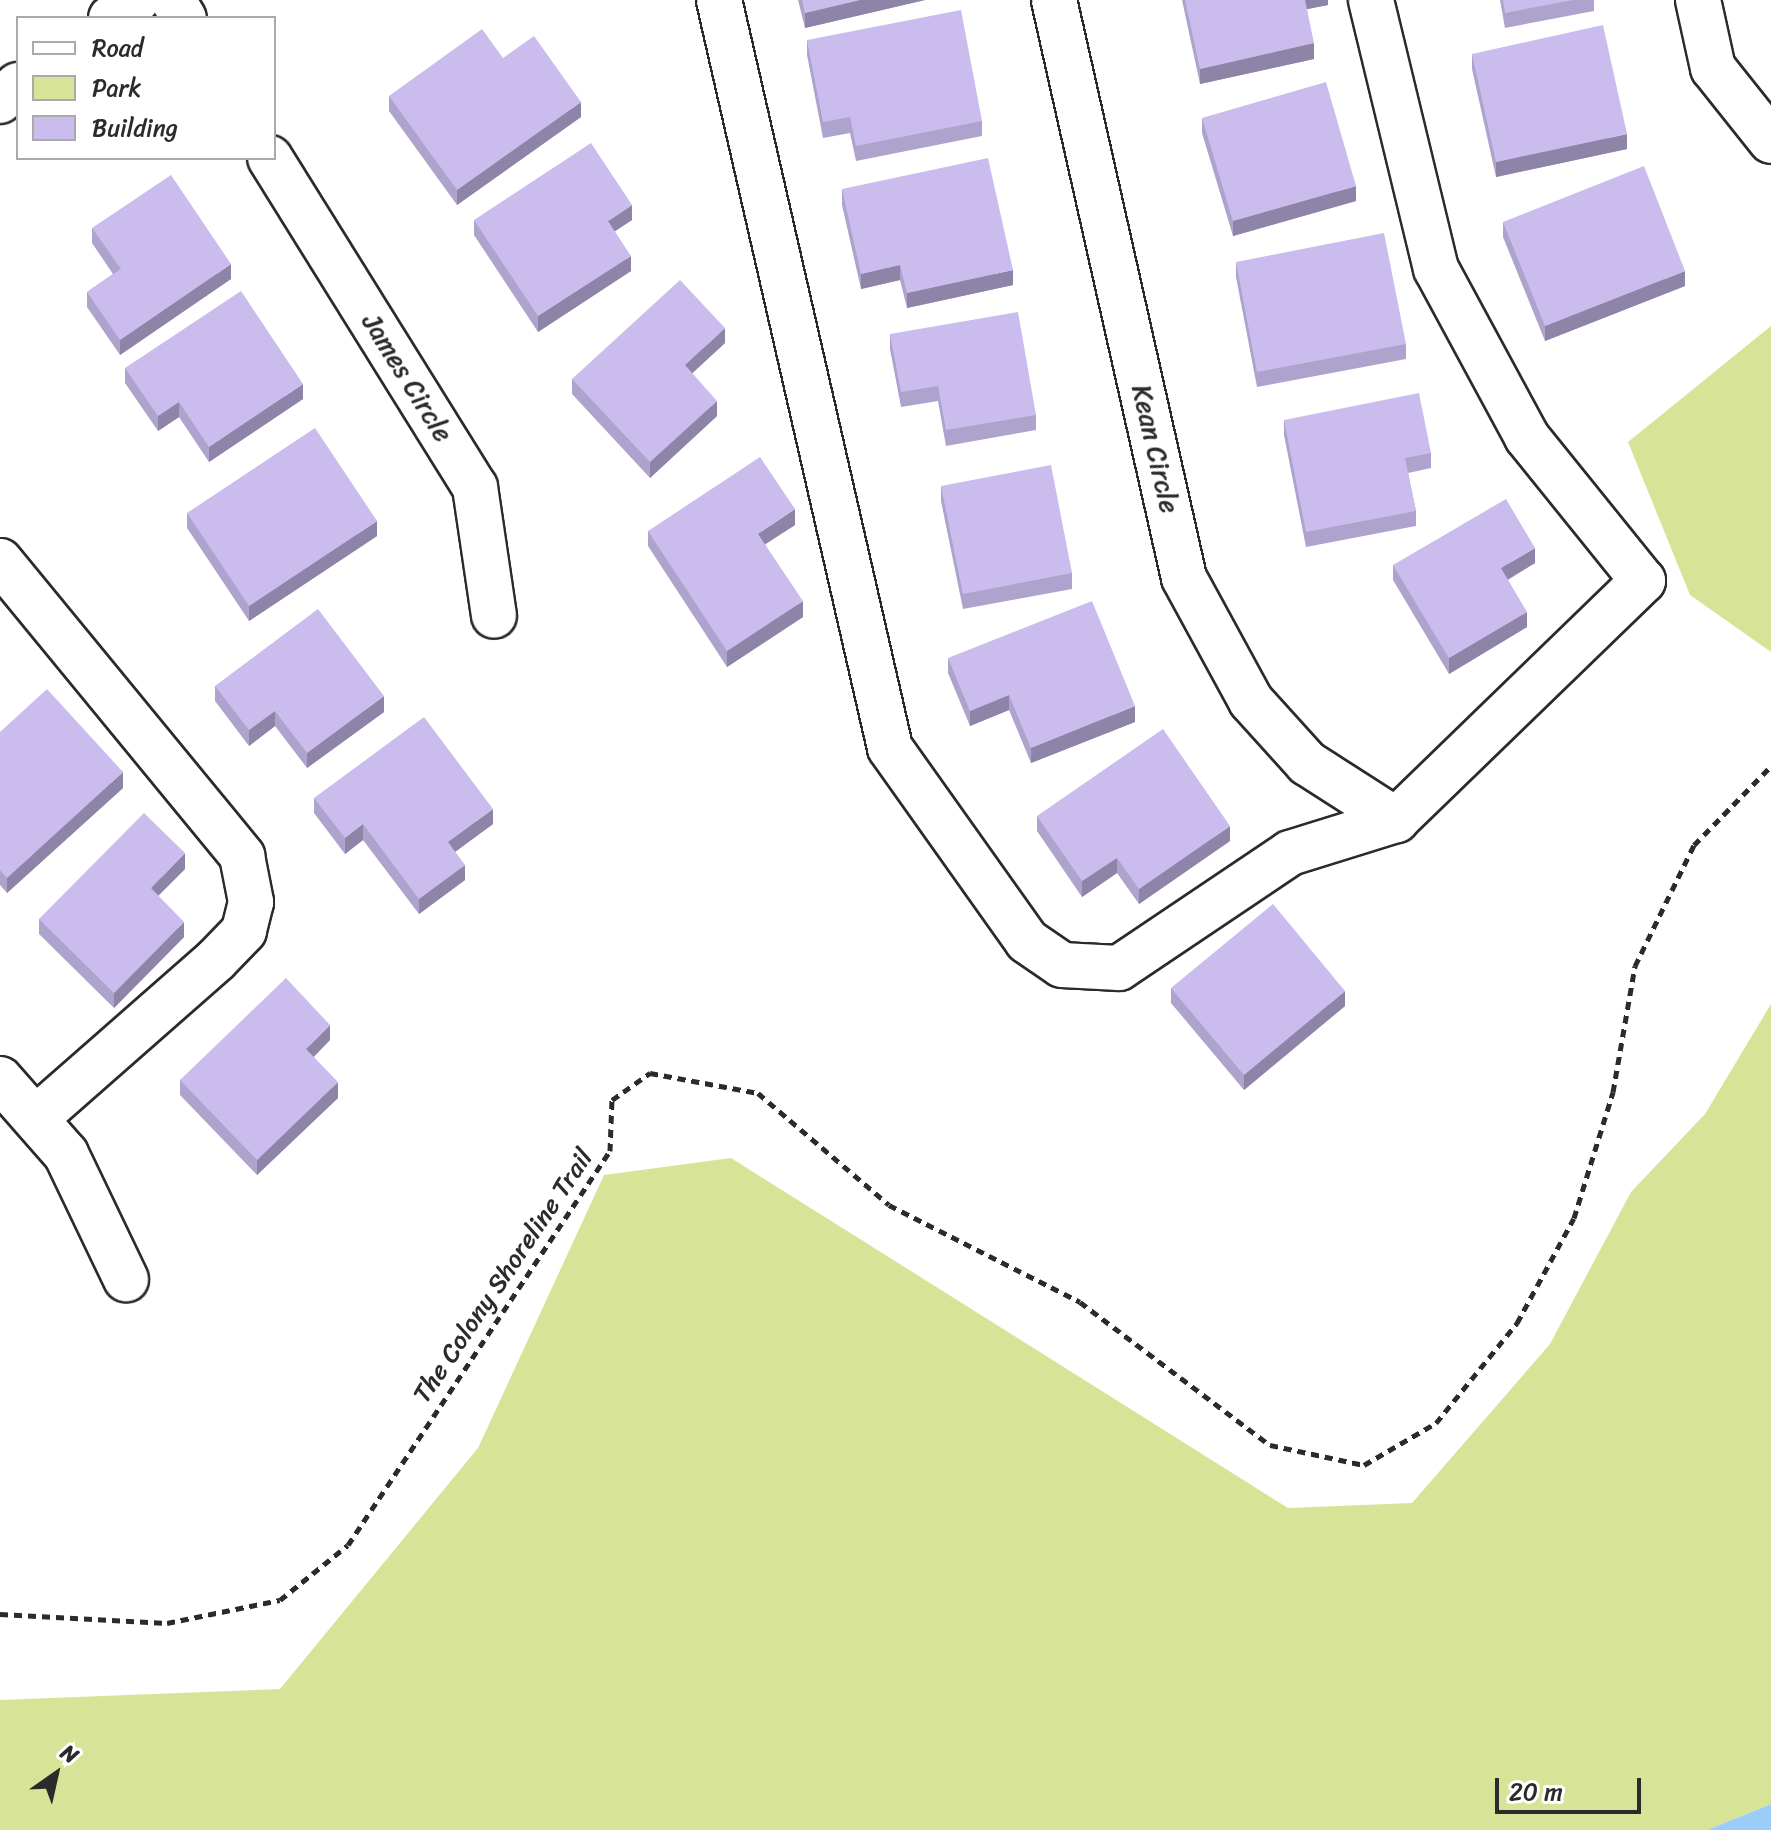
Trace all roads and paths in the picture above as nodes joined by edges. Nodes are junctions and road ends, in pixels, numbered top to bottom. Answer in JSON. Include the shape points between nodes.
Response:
{"nodes":[{"id":1,"x":137,"y":0,"type":"edge"},
{"id":2,"x":719,"y":0,"type":"edge"},
{"id":3,"x":1054,"y":0,"type":"edge"},
{"id":4,"x":1371,"y":0,"type":"edge"},
{"id":5,"x":1698,"y":0,"type":"edge"},
{"id":6,"x":114,"y":16,"type":"edge"},
{"id":7,"x":16,"y":87,"type":"edge"},
{"id":8,"x":0,"y":101,"type":"edge"},
{"id":9,"x":1771,"y":141,"type":"edge"},
{"id":10,"x":271,"y":160,"type":"edge"},
{"id":11,"x":0,"y":561,"type":"edge"},
{"id":12,"x":494,"y":616,"type":"dead end"},
{"id":13,"x":1771,"y":766,"type":"edge"},
{"id":14,"x":1396,"y":820,"type":"junction"},
{"id":15,"x":0,"y":1079,"type":"edge"},
{"id":16,"x":36,"y":1118,"type":"junction"},
{"id":17,"x":126,"y":1279,"type":"dead end"},
{"id":18,"x":0,"y":1614,"type":"edge"}],
"edges":[{"from":1,"to":6,"type":"street"},
{"from":2,"to":14,"type":"street","via":[[890,748],[1027,941],[1062,965],[1119,968],[1290,853]]},
{"from":3,"to":14,"type":"street","name":"Kean Circle","via":[[1184,578],[1251,701],[1307,763]]},
{"from":4,"to":14,"type":"street","via":[[1436,269],[1527,437],[1643,581]]},
{"from":5,"to":9,"type":"street","via":[[1713,68]]},
{"from":7,"to":8,"type":"street"},
{"from":10,"to":12,"type":"street","name":"James Circle","via":[[475,487]]},
{"from":11,"to":16,"type":"street","via":[[242,856],[251,902],[244,931],[216,960]]},
{"from":13,"to":18,"type":"path","name":"The Colony Shoreline Trail","via":[[1694,845],[1635,966],[1613,1092],[1574,1218],[1517,1323],[1436,1423],[1364,1465],[1270,1445],[1080,1302],[889,1205],[758,1093],[650,1073],[612,1100],[610,1151],[348,1545],[280,1600],[167,1623]]},
{"from":15,"to":16,"type":"street"},
{"from":16,"to":17,"type":"street","via":[[66,1154]]}]}
